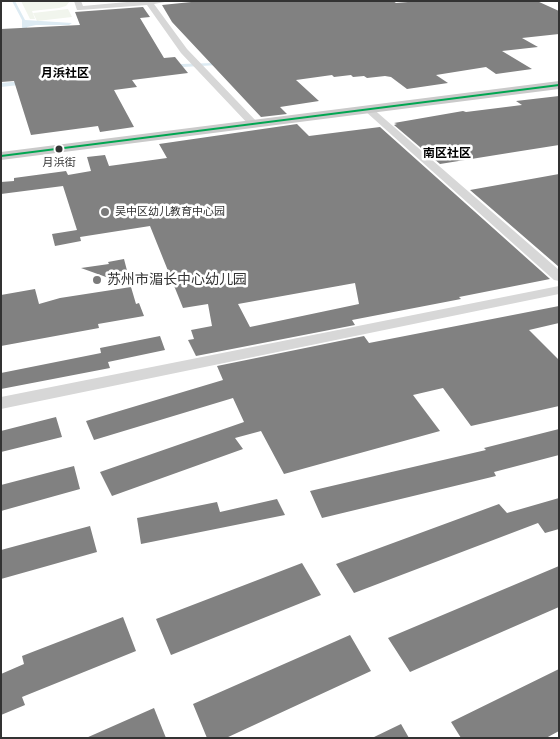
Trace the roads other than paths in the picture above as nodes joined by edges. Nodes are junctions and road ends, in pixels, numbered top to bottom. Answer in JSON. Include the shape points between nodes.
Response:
{"nodes":[{"id":1,"x":77,"y":1,"type":"edge"},
{"id":2,"x":167,"y":1,"type":"edge"},
{"id":3,"x":148,"y":2,"type":"edge"},
{"id":4,"x":559,"y":80,"type":"edge"},
{"id":5,"x":559,"y":85,"type":"edge"},
{"id":6,"x":368,"y":109,"type":"junction"},
{"id":7,"x":252,"y":121,"type":"junction"},
{"id":8,"x":1,"y":150,"type":"edge"},
{"id":9,"x":1,"y":156,"type":"edge"},
{"id":10,"x":559,"y":277,"type":"edge"},
{"id":11,"x":559,"y":290,"type":"edge"},
{"id":12,"x":1,"y":403,"type":"edge"}],
"edges":[{"from":1,"to":3,"type":"street","via":[[80,8]]},
{"from":2,"to":3,"type":"street"},
{"from":3,"to":7,"type":"street","via":[[184,52]]},
{"from":4,"to":7,"type":"main road"},
{"from":5,"to":6,"type":"main road"},
{"from":6,"to":7,"type":"main road"},
{"from":6,"to":10,"type":"street"},
{"from":7,"to":8,"type":"main road"},
{"from":7,"to":9,"type":"main road"},
{"from":11,"to":12,"type":"street"}]}
